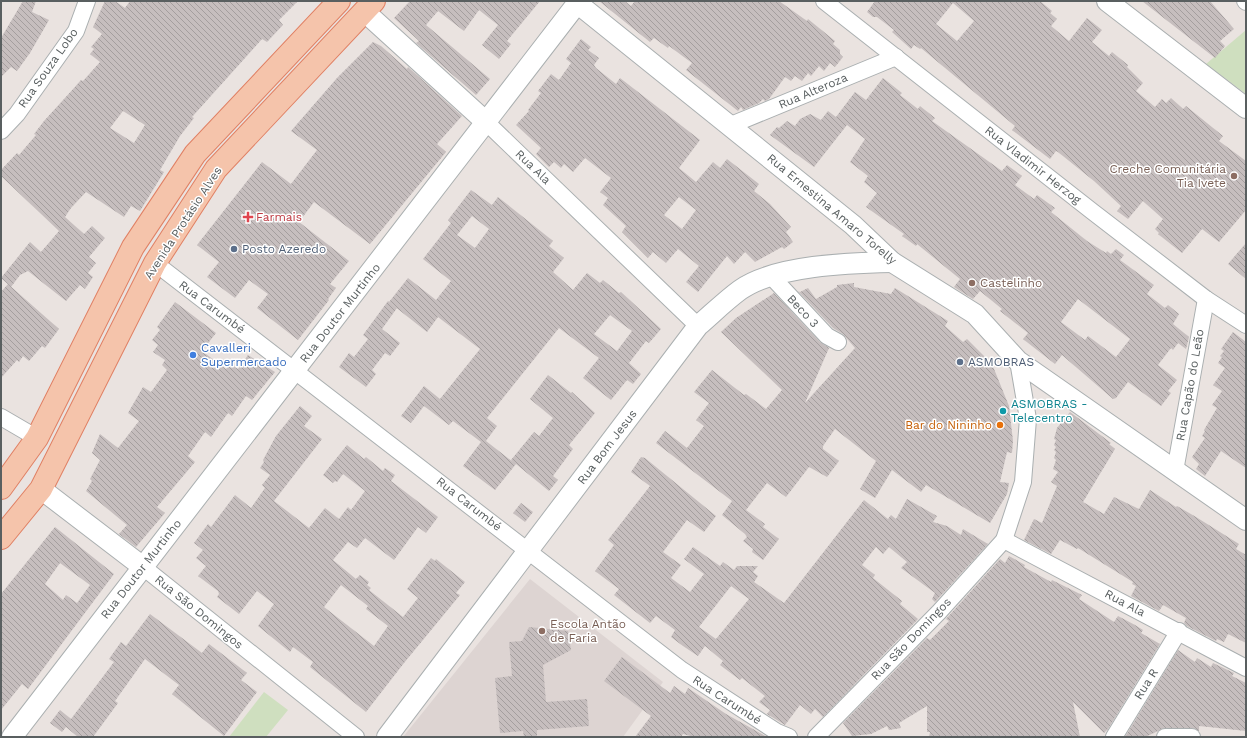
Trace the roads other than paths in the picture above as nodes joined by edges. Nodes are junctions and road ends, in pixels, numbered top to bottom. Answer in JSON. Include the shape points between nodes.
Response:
{"nodes":[{"id":1,"x":87,"y":1,"type":"edge"},
{"id":2,"x":339,"y":1,"type":"edge"},
{"id":3,"x":824,"y":1,"type":"edge"},
{"id":4,"x":1107,"y":1,"type":"edge"},
{"id":5,"x":578,"y":2,"type":"edge"},
{"id":6,"x":367,"y":5,"type":"edge"},
{"id":7,"x":896,"y":57,"type":"junction"},
{"id":8,"x":1246,"y":108,"type":"edge"},
{"id":9,"x":486,"y":122,"type":"junction"},
{"id":10,"x":731,"y":125,"type":"junction"},
{"id":11,"x":1,"y":131,"type":"edge"},
{"id":12,"x":892,"y":262,"type":"junction"},
{"id":13,"x":155,"y":263,"type":"junction"},
{"id":14,"x":771,"y":276,"type":"junction"},
{"id":15,"x":1206,"y":299,"type":"junction"},
{"id":16,"x":1246,"y":325,"type":"edge"},
{"id":17,"x":698,"y":326,"type":"junction"},
{"id":18,"x":838,"y":342,"type":"dead end"},
{"id":19,"x":1018,"y":361,"type":"junction"},
{"id":20,"x":296,"y":371,"type":"junction"},
{"id":21,"x":1,"y":417,"type":"edge"},
{"id":22,"x":37,"y":438,"type":"junction"},
{"id":23,"x":1175,"y":471,"type":"junction"},
{"id":24,"x":1,"y":488,"type":"edge"},
{"id":25,"x":41,"y":489,"type":"junction"},
{"id":26,"x":1,"y":501,"type":"edge"},
{"id":27,"x":1246,"y":520,"type":"edge"},
{"id":28,"x":1,"y":538,"type":"edge"},
{"id":29,"x":1004,"y":540,"type":"junction"},
{"id":30,"x":530,"y":551,"type":"junction"},
{"id":31,"x":143,"y":566,"type":"junction"},
{"id":32,"x":1178,"y":631,"type":"junction"},
{"id":33,"x":1246,"y":668,"type":"edge"},
{"id":34,"x":12,"y":737,"type":"edge"},
{"id":35,"x":356,"y":737,"type":"edge"},
{"id":36,"x":387,"y":737,"type":"edge"},
{"id":37,"x":789,"y":737,"type":"edge"},
{"id":38,"x":816,"y":737,"type":"edge"},
{"id":39,"x":1114,"y":737,"type":"edge"},
{"id":40,"x":1165,"y":737,"type":"edge"},
{"id":41,"x":1192,"y":737,"type":"edge"}],
"edges":[{"from":1,"to":11,"type":"street","name":"Rua Souza Lobo","via":[[76,31],[17,114]]},
{"from":2,"to":22,"type":"main road","via":[[195,154],[133,248]]},
{"from":3,"to":7,"type":"street","name":"Rua Vladimir Herzog"},
{"from":4,"to":8,"type":"street"},
{"from":5,"to":9,"type":"street","name":"Rua Doutor Murtinho"},
{"from":5,"to":10,"type":"street","name":"Rua Ernestina Amaro Torelly"},
{"from":6,"to":9,"type":"street","name":"Rua Ala"},
{"from":6,"to":13,"type":"main road","name":"Avenida Protásio Alves","via":[[216,169]]},
{"from":7,"to":10,"type":"street","name":"Rua Alteroza"},
{"from":7,"to":15,"type":"street","name":"Rua Vladimir Herzog"},
{"from":9,"to":17,"type":"street","name":"Rua Ala"},
{"from":9,"to":20,"type":"street","name":"Rua Doutor Murtinho"},
{"from":10,"to":12,"type":"street","name":"Rua Ernestina Amaro Torelly","via":[[853,225]]},
{"from":12,"to":14,"type":"street","name":"Rua Bom Jesus","via":[[833,264]]},
{"from":12,"to":19,"type":"street","name":"Rua Ernestina Amaro Torelly","via":[[975,314]]},
{"from":13,"to":20,"type":"street","name":"Rua Carumbé"},
{"from":13,"to":25,"type":"main road","name":"Avenida Protásio Alves"},
{"from":14,"to":17,"type":"street","name":"Rua Bom Jesus","via":[[741,289]]},
{"from":14,"to":18,"type":"street","name":"Beco 3","via":[[827,336]]},
{"from":15,"to":16,"type":"street","name":"Rua Vladimir Herzog"},
{"from":15,"to":23,"type":"street","name":"Rua Capão do Leão"},
{"from":17,"to":30,"type":"street","name":"Rua Bom Jesus"},
{"from":19,"to":23,"type":"street","name":"Rua Ernestina Amaro Torelly"},
{"from":19,"to":29,"type":"street","via":[[1028,419],[1023,482]]},
{"from":20,"to":30,"type":"street","name":"Rua Carumbé"},
{"from":20,"to":31,"type":"street","name":"Rua Doutor Murtinho"},
{"from":21,"to":22,"type":"street"},
{"from":22,"to":24,"type":"main road"},
{"from":23,"to":27,"type":"street","name":"Rua Ernestina Amaro Torelly"},
{"from":25,"to":26,"type":"main road","via":[[27,486]]},
{"from":25,"to":28,"type":"main road","name":"Avenida Protásio Alves"},
{"from":25,"to":31,"type":"street","name":"Rua São Domingos"},
{"from":29,"to":32,"type":"street","name":"Rua Ala"},
{"from":29,"to":38,"type":"street","name":"Rua São Domingos","via":[[939,612]]},
{"from":30,"to":36,"type":"street","name":"Rua Bom Jesus"},
{"from":30,"to":37,"type":"street","name":"Rua Carumbé","via":[[682,670],[777,732]]},
{"from":31,"to":34,"type":"street","name":"Rua Doutor Murtinho"},
{"from":31,"to":35,"type":"street","name":"Rua São Domingos"},
{"from":32,"to":33,"type":"street","name":"Rua Ala"},
{"from":32,"to":39,"type":"street","name":"Rua R"},
{"from":40,"to":41,"type":"street"}]}
